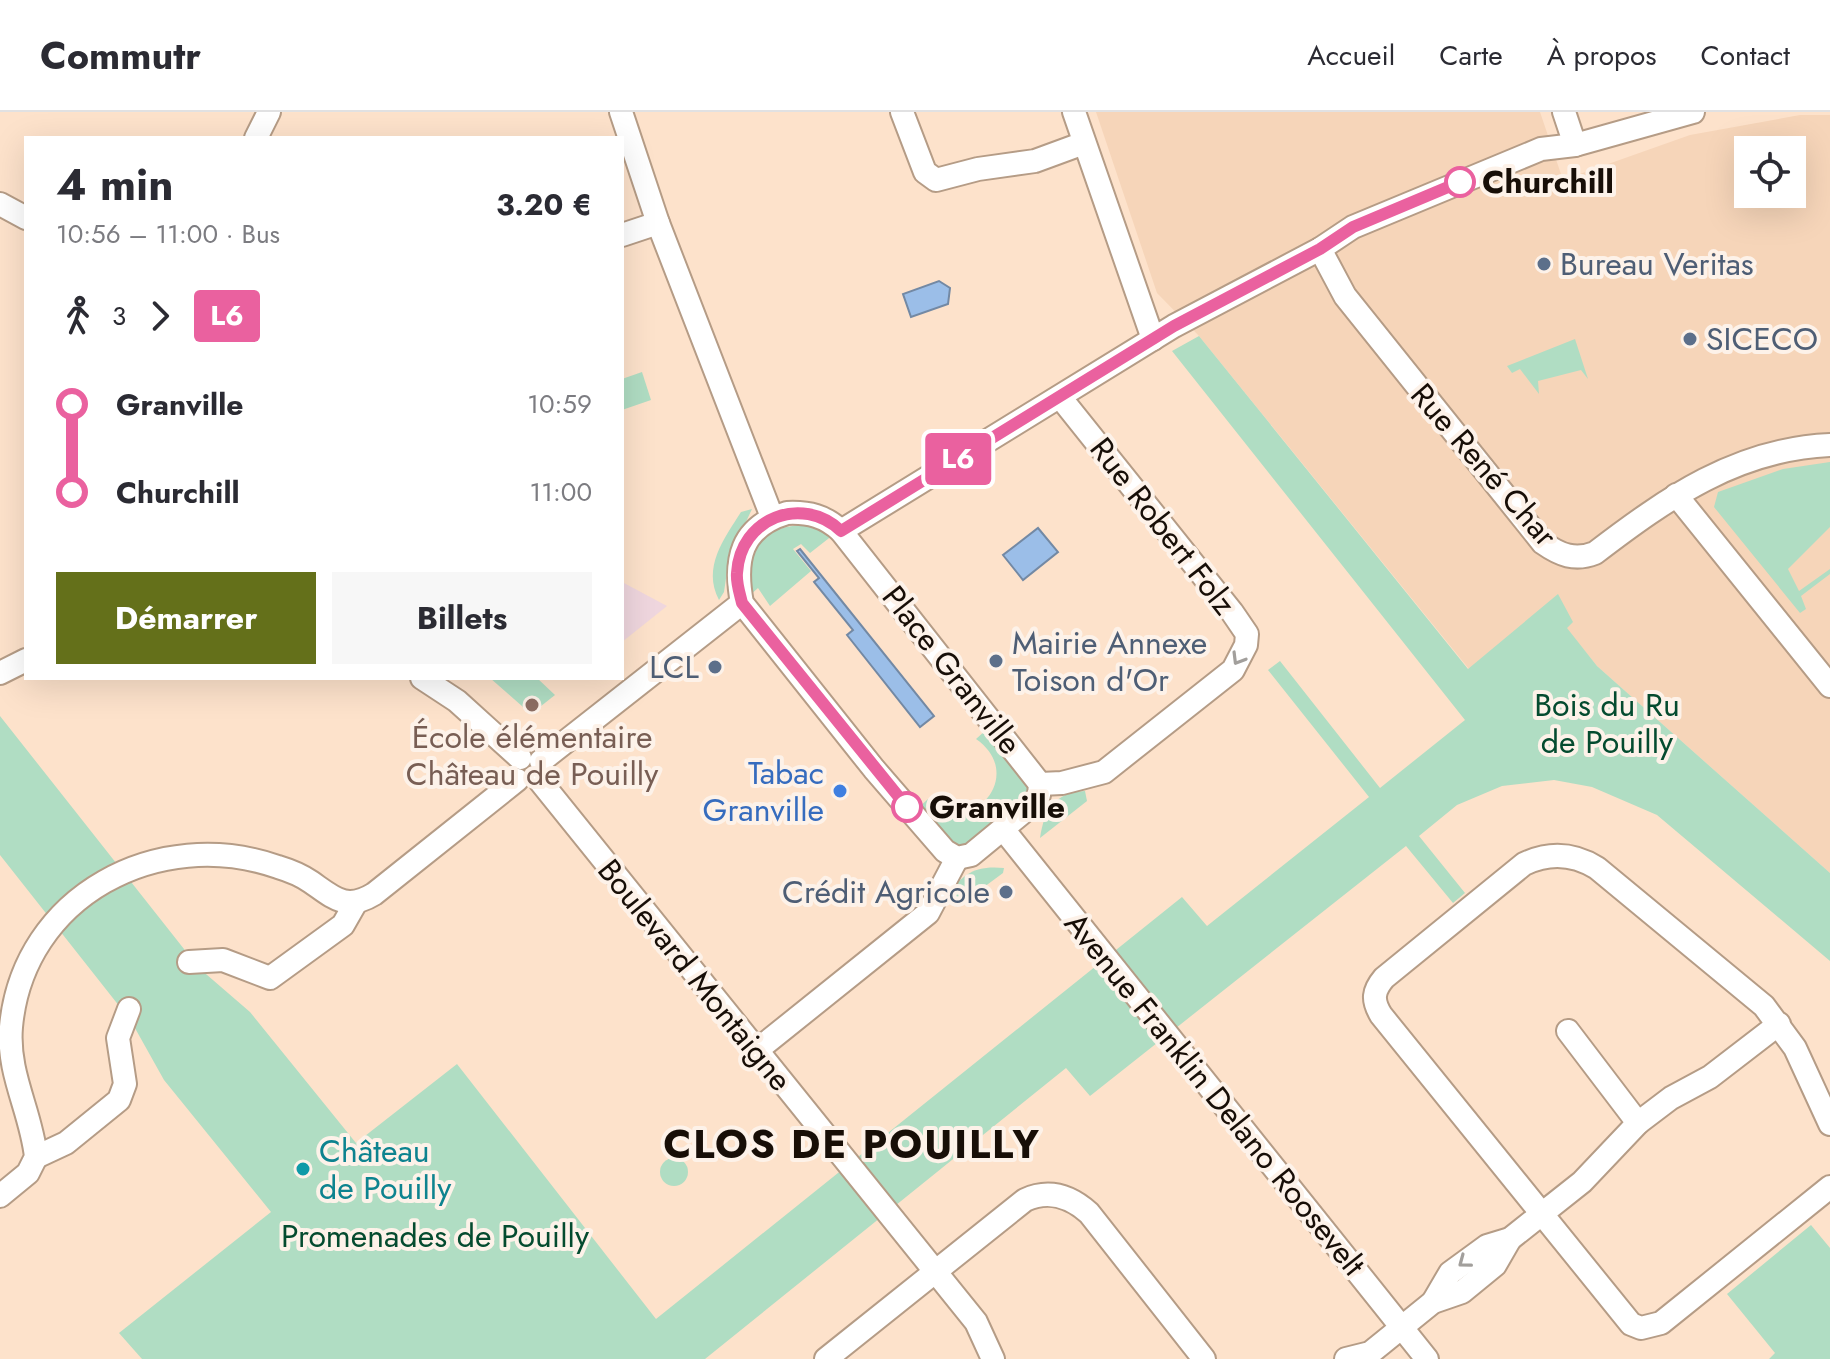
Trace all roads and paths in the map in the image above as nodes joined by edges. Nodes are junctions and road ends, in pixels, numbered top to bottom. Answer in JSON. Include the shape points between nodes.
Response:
{"nodes":[{"id":1,"x":269,"y":112,"type":"edge"},
{"id":2,"x":621,"y":112,"type":"edge"},
{"id":3,"x":902,"y":112,"type":"edge"},
{"id":4,"x":1074,"y":112,"type":"edge"},
{"id":5,"x":1564,"y":112,"type":"edge"},
{"id":6,"x":1693,"y":112,"type":"edge"},
{"id":7,"x":257,"y":136,"type":"edge"},
{"id":8,"x":1084,"y":143,"type":"junction"},
{"id":9,"x":1575,"y":145,"type":"junction"},
{"id":10,"x":0,"y":204,"type":"edge"},
{"id":11,"x":24,"y":217,"type":"edge"},
{"id":12,"x":658,"y":223,"type":"junction"},
{"id":13,"x":624,"y":234,"type":"edge"},
{"id":14,"x":1320,"y":249,"type":"junction"},
{"id":15,"x":1153,"y":339,"type":"junction"},
{"id":16,"x":1060,"y":397,"type":"junction"},
{"id":17,"x":1830,"y":445,"type":"edge"},
{"id":18,"x":1676,"y":495,"type":"junction"},
{"id":19,"x":772,"y":517,"type":"junction"},
{"id":20,"x":841,"y":531,"type":"junction"},
{"id":21,"x":742,"y":603,"type":"junction"},
{"id":22,"x":24,"y":661,"type":"edge"},
{"id":23,"x":0,"y":673,"type":"edge"},
{"id":24,"x":425,"y":680,"type":"edge"},
{"id":25,"x":1830,"y":686,"type":"edge"},
{"id":26,"x":530,"y":770,"type":"junction"},
{"id":27,"x":1040,"y":784,"type":"junction"},
{"id":28,"x":1003,"y":829,"type":"junction"},
{"id":29,"x":957,"y":858,"type":"junction"},
{"id":30,"x":355,"y":904,"type":"junction"},
{"id":31,"x":189,"y":962,"type":"dead end"},
{"id":32,"x":129,"y":1009,"type":"dead end"},
{"id":33,"x":1779,"y":1024,"type":"junction"},
{"id":34,"x":1568,"y":1031,"type":"dead end"},
{"id":35,"x":756,"y":1051,"type":"junction"},
{"id":36,"x":1638,"y":1123,"type":"junction"},
{"id":37,"x":1830,"y":1124,"type":"edge"},
{"id":38,"x":36,"y":1157,"type":"junction"},
{"id":39,"x":1830,"y":1187,"type":"edge"},
{"id":40,"x":0,"y":1196,"type":"edge"},
{"id":41,"x":1541,"y":1214,"type":"junction"},
{"id":42,"x":934,"y":1271,"type":"junction"},
{"id":43,"x":1402,"y":1327,"type":"junction"},
{"id":44,"x":1368,"y":1356,"type":"edge"},
{"id":45,"x":826,"y":1359,"type":"edge"},
{"id":46,"x":993,"y":1359,"type":"edge"},
{"id":47,"x":1204,"y":1359,"type":"edge"},
{"id":48,"x":1346,"y":1359,"type":"edge"},
{"id":49,"x":1427,"y":1359,"type":"edge"}],
"edges":[{"from":1,"to":7,"type":"street"},
{"from":2,"to":12,"type":"street"},
{"from":3,"to":8,"type":"street","via":[[925,172],[936,180],[1035,161]]},
{"from":4,"to":8,"type":"street"},
{"from":5,"to":9,"type":"street"},
{"from":6,"to":9,"type":"street"},
{"from":8,"to":15,"type":"street"},
{"from":9,"to":14,"type":"street","via":[[1549,161],[1361,239]]},
{"from":10,"to":11,"type":"street"},
{"from":12,"to":13,"type":"street"},
{"from":12,"to":19,"type":"street"},
{"from":14,"to":15,"type":"street"},
{"from":14,"to":18,"type":"street","name":"Rue René Char","via":[[1345,296],[1553,550],[1574,557],[1595,553]]},
{"from":15,"to":16,"type":"street"},
{"from":16,"to":20,"type":"street"},
{"from":16,"to":27,"type":"street","name":"Rue Robert Folz","one_way":true,"via":[[1247,634],[1233,670],[1104,772]]},
{"from":17,"to":18,"type":"street","name":"Rue René Char","via":[[1753,458]]},
{"from":18,"to":25,"type":"street"},
{"from":19,"to":20,"type":"street","name":"Place Granville","via":[[816,515]]},
{"from":19,"to":21,"type":"street","via":[[750,536],[740,556]]},
{"from":20,"to":27,"type":"street","name":"Place Granville"},
{"from":21,"to":26,"type":"street"},
{"from":21,"to":29,"type":"street","via":[[870,764],[945,851]]},
{"from":22,"to":23,"type":"street"},
{"from":24,"to":26,"type":"street","name":"Boulevard Montaigne","via":[[457,701]]},
{"from":26,"to":30,"type":"street"},
{"from":26,"to":35,"type":"street","name":"Boulevard Montaigne"},
{"from":27,"to":28,"type":"street","name":"Place Granville","via":[[1033,804]]},
{"from":28,"to":29,"type":"street","name":"Place Granville","via":[[971,855]]},
{"from":28,"to":43,"type":"street","name":"Avenue Franklin Delano Roosevelt"},
{"from":29,"to":35,"type":"street","via":[[928,913]]},
{"from":30,"to":31,"type":"street","via":[[343,925],[270,978],[223,960]]},
{"from":30,"to":38,"type":"street","via":[[340,902],[279,867],[220,853],[157,858],[83,895],[40,946],[14,1003],[11,1062]]},
{"from":32,"to":38,"type":"street","via":[[118,1038],[125,1084],[119,1100],[66,1143]]},
{"from":33,"to":36,"type":"street"},
{"from":33,"to":37,"type":"street"},
{"from":33,"to":41,"type":"street","via":[[1764,1006],[1589,863],[1550,855],[1524,864],[1384,978],[1374,1001]]},
{"from":34,"to":36,"type":"street"},
{"from":35,"to":42,"type":"street","name":"Boulevard Montaigne"},
{"from":36,"to":41,"type":"street","via":[[1582,1182]]},
{"from":38,"to":40,"type":"street","via":[[28,1173]]},
{"from":39,"to":41,"type":"street","via":[[1651,1327],[1641,1328],[1623,1317]]},
{"from":41,"to":43,"type":"street","via":[[1510,1239],[1495,1265],[1476,1281],[1433,1302]]},
{"from":42,"to":45,"type":"street"},
{"from":42,"to":46,"type":"street","name":"Boulevard Montaigne","via":[[982,1329]]},
{"from":42,"to":47,"type":"street","via":[[1025,1200],[1063,1196],[1096,1221]]},
{"from":43,"to":44,"type":"street"},
{"from":43,"to":49,"type":"street","name":"Avenue Franklin Delano Roosevelt"},
{"from":44,"to":48,"type":"street"}]}
